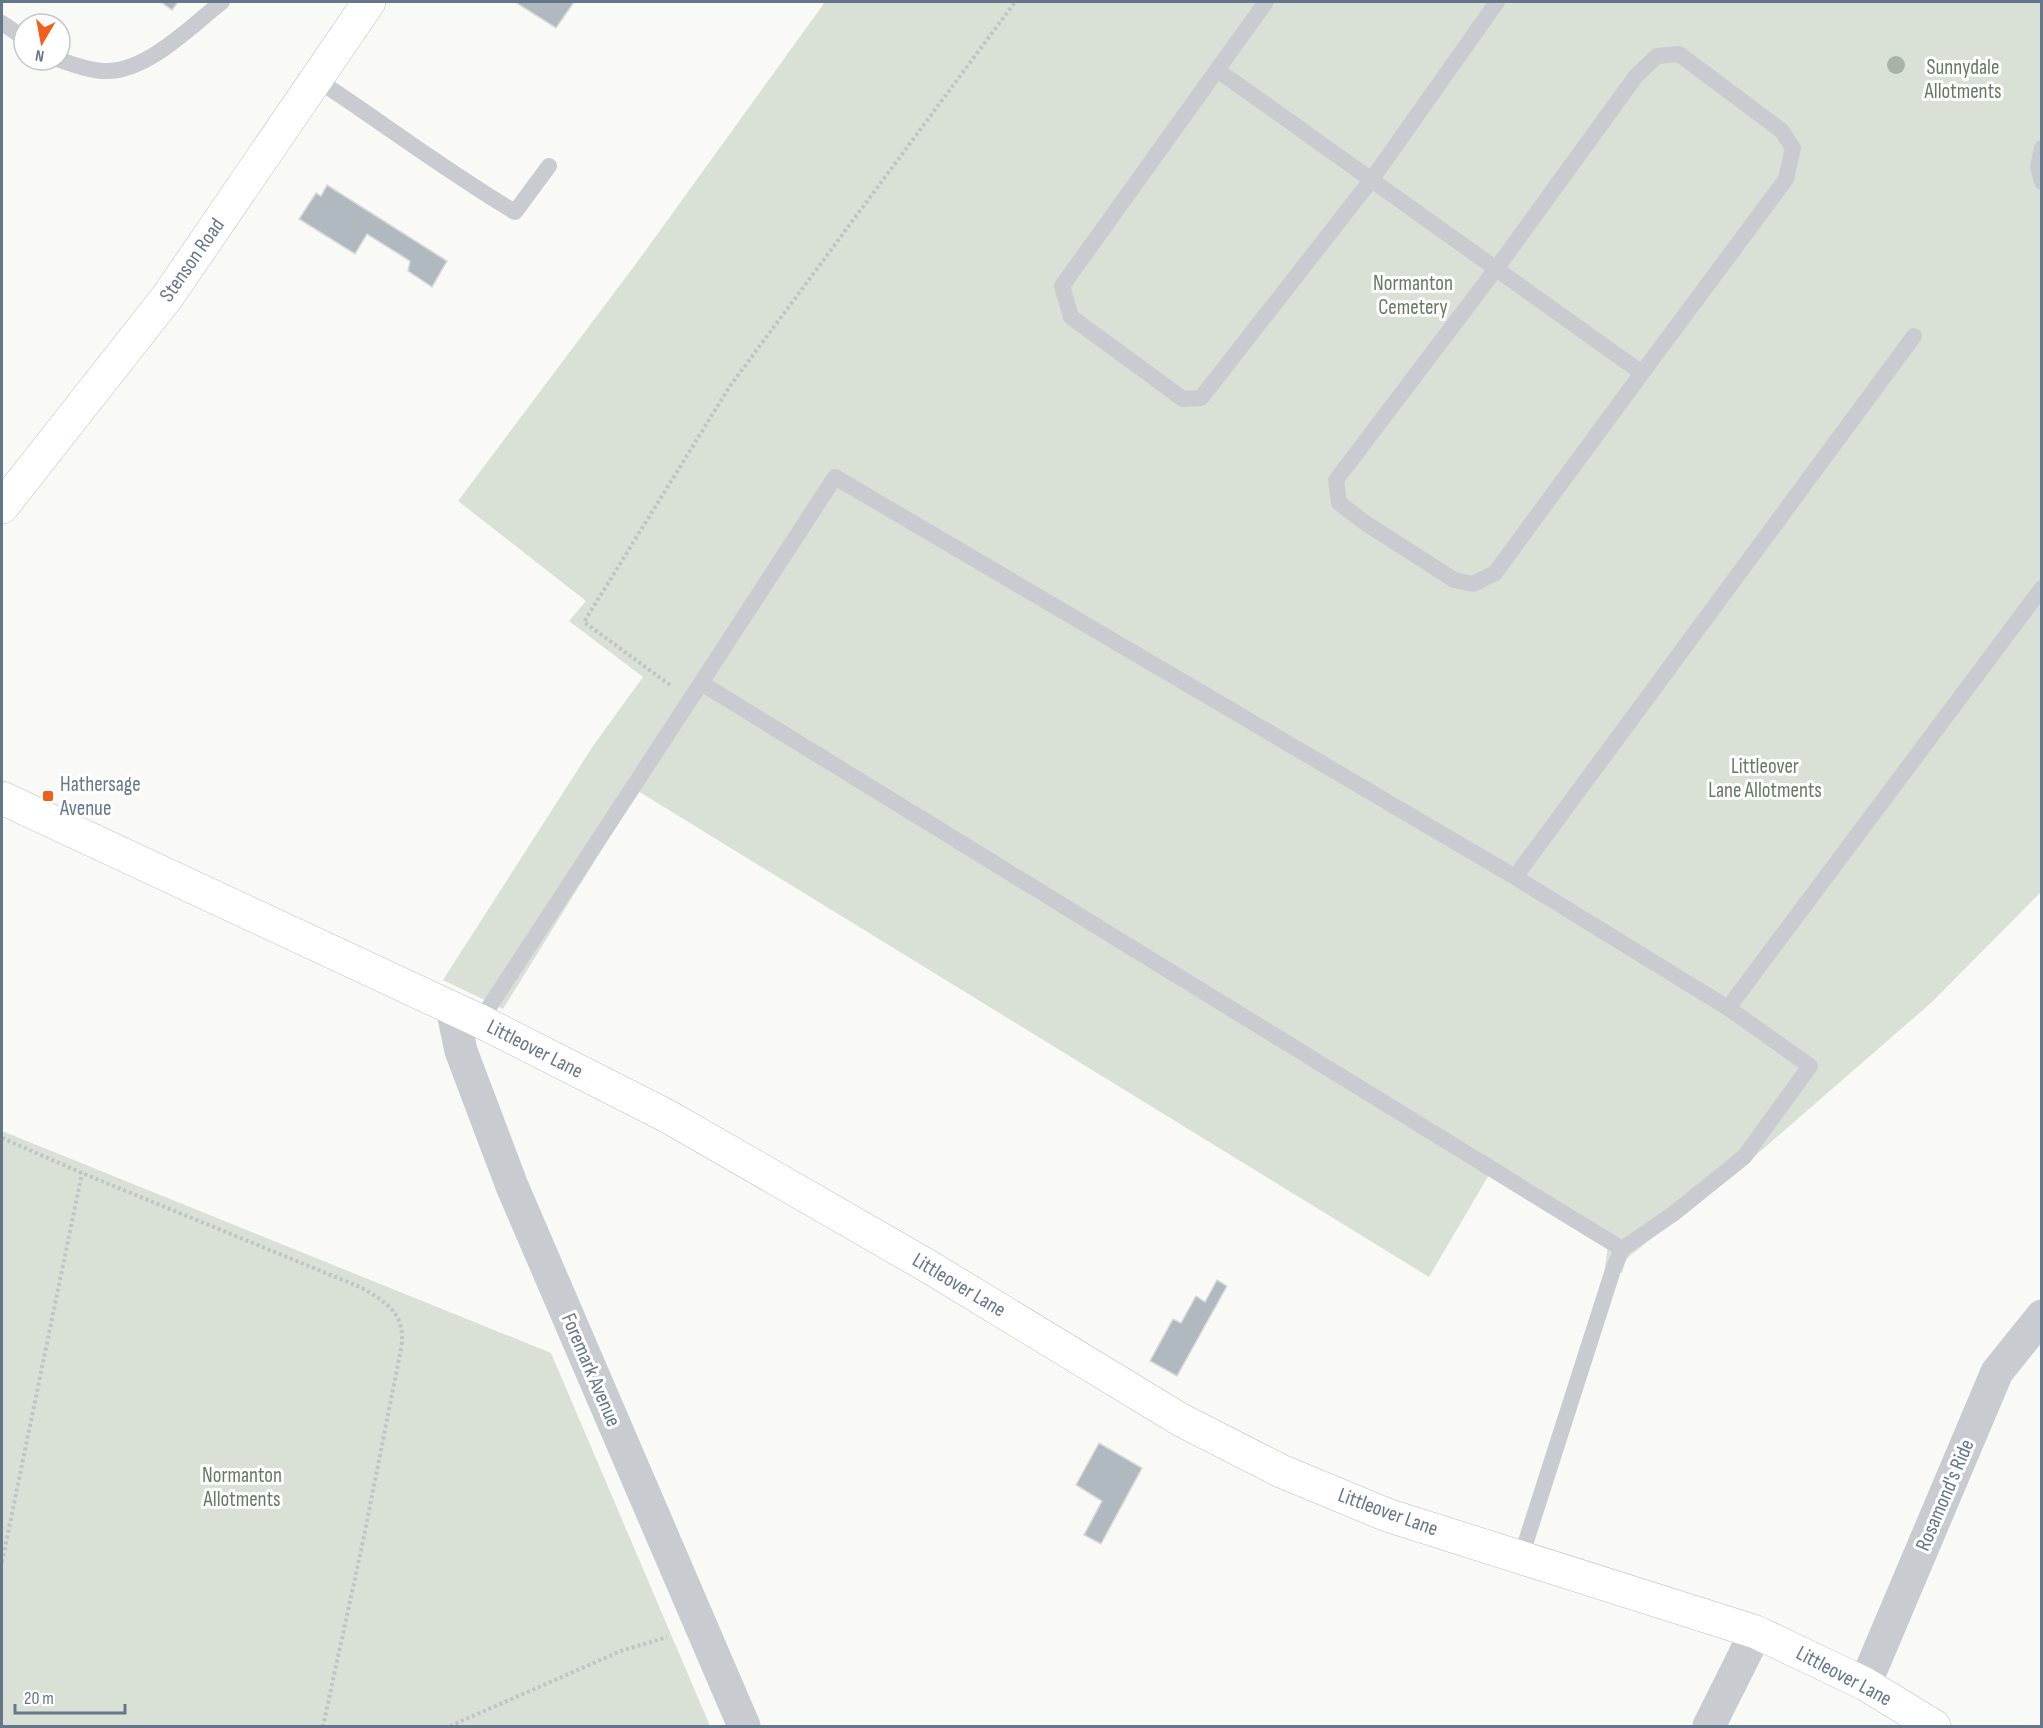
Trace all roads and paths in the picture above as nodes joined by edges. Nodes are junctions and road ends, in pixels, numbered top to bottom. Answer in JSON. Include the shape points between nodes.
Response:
{"nodes":[{"id":1,"x":222,"y":2,"type":"edge"},
{"id":2,"x":369,"y":2,"type":"edge"},
{"id":3,"x":1015,"y":2,"type":"edge"},
{"id":4,"x":1266,"y":2,"type":"edge"},
{"id":5,"x":1497,"y":2,"type":"edge"},
{"id":6,"x":72,"y":63,"type":"edge"},
{"id":7,"x":1217,"y":70,"type":"junction"},
{"id":8,"x":316,"y":79,"type":"junction"},
{"id":9,"x":2042,"y":148,"type":"edge"},
{"id":10,"x":549,"y":166,"type":"dead end"},
{"id":11,"x":1372,"y":179,"type":"junction"},
{"id":12,"x":2042,"y":182,"type":"edge"},
{"id":13,"x":1496,"y":269,"type":"junction"},
{"id":14,"x":1914,"y":336,"type":"dead end"},
{"id":15,"x":1641,"y":373,"type":"junction"},
{"id":16,"x":2,"y":507,"type":"edge"},
{"id":17,"x":2042,"y":588,"type":"edge"},
{"id":18,"x":701,"y":683,"type":"junction"},
{"id":19,"x":690,"y":700,"type":"junction"},
{"id":20,"x":2,"y":798,"type":"edge"},
{"id":21,"x":1515,"y":877,"type":"junction"},
{"id":22,"x":1728,"y":1008,"type":"junction"},
{"id":23,"x":466,"y":1015,"type":"junction"},
{"id":24,"x":2,"y":1138,"type":"edge"},
{"id":25,"x":82,"y":1173,"type":"junction"},
{"id":26,"x":1622,"y":1249,"type":"junction"},
{"id":27,"x":2042,"y":1316,"type":"edge"},
{"id":28,"x":1521,"y":1557,"type":"junction"},
{"id":29,"x":2,"y":1562,"type":"edge"},
{"id":30,"x":1756,"y":1632,"type":"junction"},
{"id":31,"x":671,"y":1636,"type":"dead end"},
{"id":32,"x":1865,"y":1684,"type":"junction"},
{"id":33,"x":323,"y":1726,"type":"edge"},
{"id":34,"x":450,"y":1726,"type":"edge"},
{"id":35,"x":744,"y":1726,"type":"edge"},
{"id":36,"x":1709,"y":1726,"type":"edge"},
{"id":37,"x":1934,"y":1726,"type":"edge"}],
"edges":[{"from":1,"to":6,"type":"lane","via":[[148,60],[128,69],[107,71]]},
{"from":2,"to":8,"type":"street","name":"Stenson Road"},
{"from":3,"to":19,"type":"path","via":[[730,386],[584,622]]},
{"from":4,"to":7,"type":"lane"},
{"from":5,"to":11,"type":"lane"},
{"from":7,"to":11,"type":"lane"},
{"from":7,"to":11,"type":"lane","via":[[1062,286],[1071,317],[1183,399],[1201,398]]},
{"from":8,"to":10,"type":"lane","via":[[514,212]]},
{"from":8,"to":16,"type":"street","name":"Stenson Road","via":[[168,296]]},
{"from":9,"to":12,"type":"lane","via":[[2038,167]]},
{"from":11,"to":13,"type":"lane"},
{"from":13,"to":15,"type":"lane"},
{"from":13,"to":15,"type":"lane","via":[[1636,76],[1657,57],[1679,54],[1782,131],[1793,148],[1786,179]]},
{"from":13,"to":15,"type":"lane","via":[[1336,480],[1339,503],[1364,522],[1454,580],[1473,584],[1495,573]]},
{"from":14,"to":21,"type":"lane"},
{"from":17,"to":22,"type":"lane"},
{"from":18,"to":19,"type":"lane"},
{"from":18,"to":21,"type":"lane","via":[[835,477]]},
{"from":18,"to":26,"type":"lane"},
{"from":19,"to":23,"type":"lane"},
{"from":20,"to":23,"type":"street","name":"Littleover Lane"},
{"from":21,"to":22,"type":"lane"},
{"from":22,"to":26,"type":"lane","via":[[1809,1066],[1744,1156],[1673,1214]]},
{"from":23,"to":28,"type":"street","name":"Littleover Lane","via":[[667,1116],[926,1265],[1181,1420],[1281,1470],[1387,1515]]},
{"from":23,"to":35,"type":"street","name":"Foremark Avenue","via":[[462,1051],[512,1186]]},
{"from":24,"to":25,"type":"path"},
{"from":25,"to":29,"type":"path"},
{"from":25,"to":33,"type":"path","via":[[360,1287],[390,1306],[403,1327],[402,1349]]},
{"from":26,"to":28,"type":"lane"},
{"from":27,"to":32,"type":"street","name":"Rosamond's Ride","via":[[1998,1372]]},
{"from":28,"to":30,"type":"street","name":"Littleover Lane"},
{"from":30,"to":32,"type":"street","name":"Littleover Lane"},
{"from":30,"to":36,"type":"street"},
{"from":31,"to":34,"type":"path","via":[[621,1651]]},
{"from":32,"to":37,"type":"street","name":"Littleover Lane"}]}
